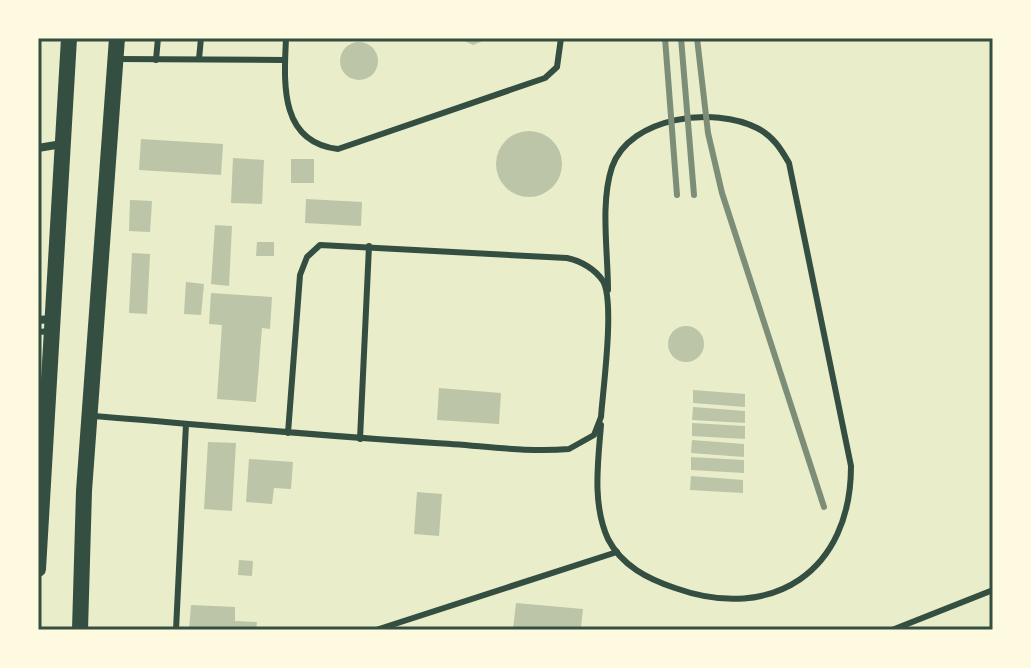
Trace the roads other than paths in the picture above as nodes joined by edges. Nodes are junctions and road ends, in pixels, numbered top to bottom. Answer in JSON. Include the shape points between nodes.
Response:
{"nodes":[{"id":1,"x":69,"y":38,"type":"edge"},
{"id":2,"x":117,"y":38,"type":"edge"},
{"id":3,"x":158,"y":38,"type":"edge"},
{"id":4,"x":201,"y":38,"type":"edge"},
{"id":5,"x":286,"y":38,"type":"edge"},
{"id":6,"x":561,"y":38,"type":"edge"},
{"id":7,"x":116,"y":59,"type":"junction"},
{"id":8,"x":199,"y":59,"type":"junction"},
{"id":9,"x":156,"y":60,"type":"junction"},
{"id":10,"x":285,"y":60,"type":"junction"},
{"id":11,"x":62,"y":144,"type":"junction"},
{"id":12,"x":38,"y":148,"type":"edge"},
{"id":13,"x":369,"y":246,"type":"junction"},
{"id":14,"x":608,"y":300,"type":"junction"},
{"id":15,"x":45,"y":325,"type":"edge"},
{"id":16,"x":89,"y":416,"type":"junction"},
{"id":17,"x":601,"y":417,"type":"junction"},
{"id":18,"x":186,"y":424,"type":"junction"},
{"id":19,"x":288,"y":433,"type":"junction"},
{"id":20,"x":360,"y":439,"type":"junction"},
{"id":21,"x":41,"y":459,"type":"edge"},
{"id":22,"x":617,"y":552,"type":"junction"},
{"id":23,"x":38,"y":569,"type":"edge"},
{"id":24,"x":993,"y":590,"type":"edge"},
{"id":25,"x":80,"y":630,"type":"edge"},
{"id":26,"x":176,"y":630,"type":"edge"},
{"id":27,"x":376,"y":630,"type":"edge"},
{"id":28,"x":892,"y":630,"type":"edge"}],
"edges":[{"from":1,"to":11,"type":"main road"},
{"from":2,"to":7,"type":"main road"},
{"from":3,"to":9,"type":"lane"},
{"from":4,"to":8,"type":"lane"},
{"from":5,"to":10,"type":"lane"},
{"from":6,"to":10,"type":"lane","via":[[557,67],[545,78],[338,149],[309,139],[294,121],[285,96]]},
{"from":7,"to":9,"type":"lane"},
{"from":7,"to":16,"type":"main road"},
{"from":8,"to":9,"type":"lane"},
{"from":8,"to":10,"type":"lane"},
{"from":11,"to":12,"type":"street"},
{"from":11,"to":15,"type":"main road"},
{"from":13,"to":14,"type":"lane","via":[[577,260],[602,281]]},
{"from":13,"to":19,"type":"lane","via":[[320,245],[304,261]]},
{"from":13,"to":20,"type":"lane"},
{"from":14,"to":17,"type":"lane"},
{"from":14,"to":22,"type":"lane","via":[[608,204],[612,168],[621,150],[639,134],[706,117],[734,118],[759,129],[776,141],[789,163],[851,466],[851,497],[831,550],[802,579],[779,590],[721,599],[687,593],[655,582]]},
{"from":15,"to":21,"type":"main road"},
{"from":16,"to":18,"type":"lane"},
{"from":16,"to":25,"type":"main road"},
{"from":17,"to":20,"type":"lane","via":[[589,439],[561,450]]},
{"from":17,"to":22,"type":"lane","via":[[599,504]]},
{"from":18,"to":19,"type":"lane"},
{"from":18,"to":26,"type":"lane"},
{"from":19,"to":20,"type":"lane"},
{"from":21,"to":23,"type":"main road"},
{"from":22,"to":27,"type":"lane"},
{"from":24,"to":28,"type":"lane"}]}
